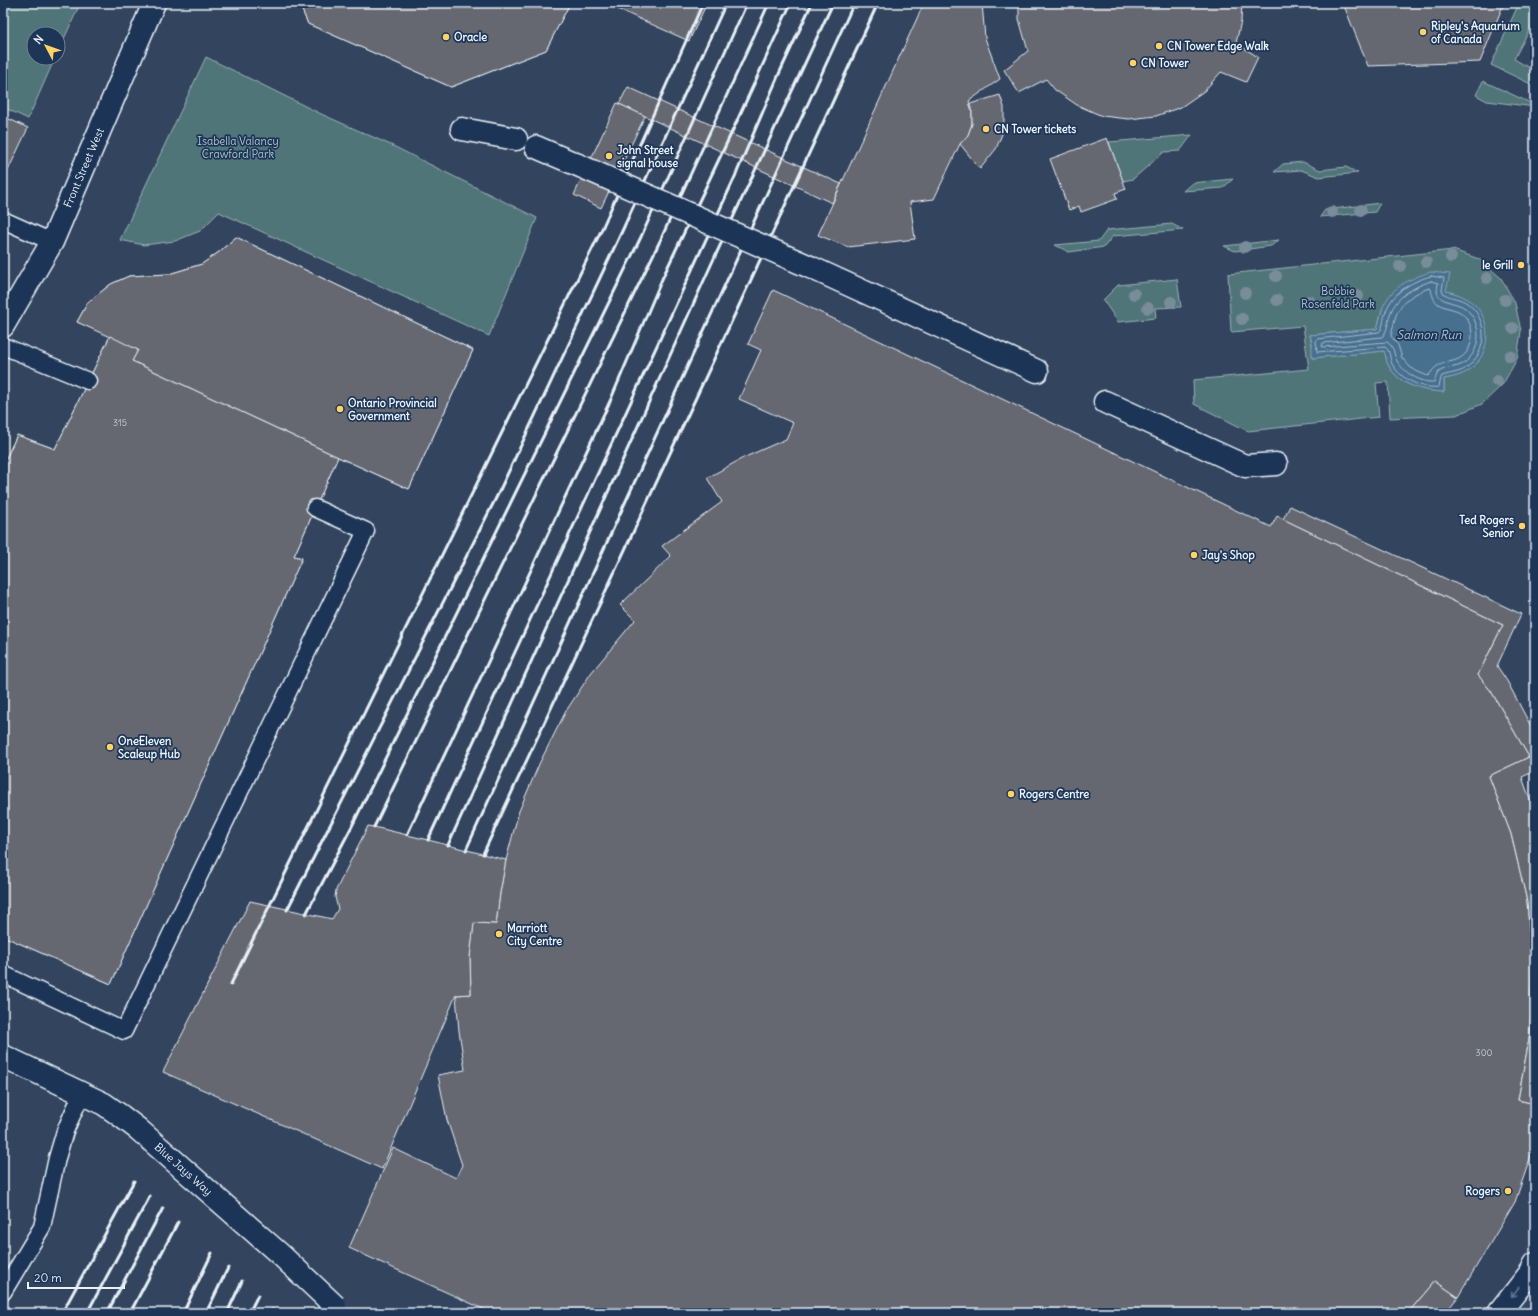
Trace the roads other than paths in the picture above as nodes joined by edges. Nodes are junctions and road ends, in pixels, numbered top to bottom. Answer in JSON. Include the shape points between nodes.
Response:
{"nodes":[{"id":1,"x":154,"y":3,"type":"edge"},
{"id":2,"x":462,"y":129,"type":"dead end"},
{"id":3,"x":516,"y":139,"type":"dead end"},
{"id":4,"x":536,"y":147,"type":"dead end"},
{"id":5,"x":3,"y":220,"type":"edge"},
{"id":6,"x":52,"y":242,"type":"junction"},
{"id":7,"x":3,"y":326,"type":"edge"},
{"id":8,"x":3,"y":346,"type":"edge"},
{"id":9,"x":1038,"y":372,"type":"dead end"},
{"id":10,"x":88,"y":381,"type":"dead end"},
{"id":11,"x":1105,"y":402,"type":"dead end"},
{"id":12,"x":1276,"y":464,"type":"dead end"},
{"id":13,"x":315,"y":508,"type":"dead end"},
{"id":14,"x":3,"y":974,"type":"edge"},
{"id":15,"x":3,"y":1056,"type":"edge"},
{"id":16,"x":82,"y":1093,"type":"junction"},
{"id":17,"x":1534,"y":1270,"type":"edge"},
{"id":18,"x":3,"y":1292,"type":"edge"},
{"id":19,"x":339,"y":1309,"type":"edge"},
{"id":20,"x":1499,"y":1313,"type":"edge"}],
"edges":[{"from":1,"to":6,"type":"street","name":"Front Street West"},
{"from":2,"to":3,"type":"street"},
{"from":4,"to":9,"type":"street","bridge":true},
{"from":5,"to":6,"type":"lane"},
{"from":6,"to":7,"type":"street","name":"Front Street West"},
{"from":8,"to":10,"type":"lane"},
{"from":11,"to":12,"type":"street","via":[[1245,466]]},
{"from":13,"to":14,"type":"lane","via":[[366,531],[124,1031]]},
{"from":15,"to":16,"type":"street","name":"Blue Jays Way"},
{"from":16,"to":18,"type":"lane","via":[[63,1138],[42,1227]]},
{"from":16,"to":19,"type":"street","name":"Blue Jays Way","bridge":true,"via":[[104,1104],[138,1129]]},
{"from":17,"to":20,"type":"street","one_way":true}]}
